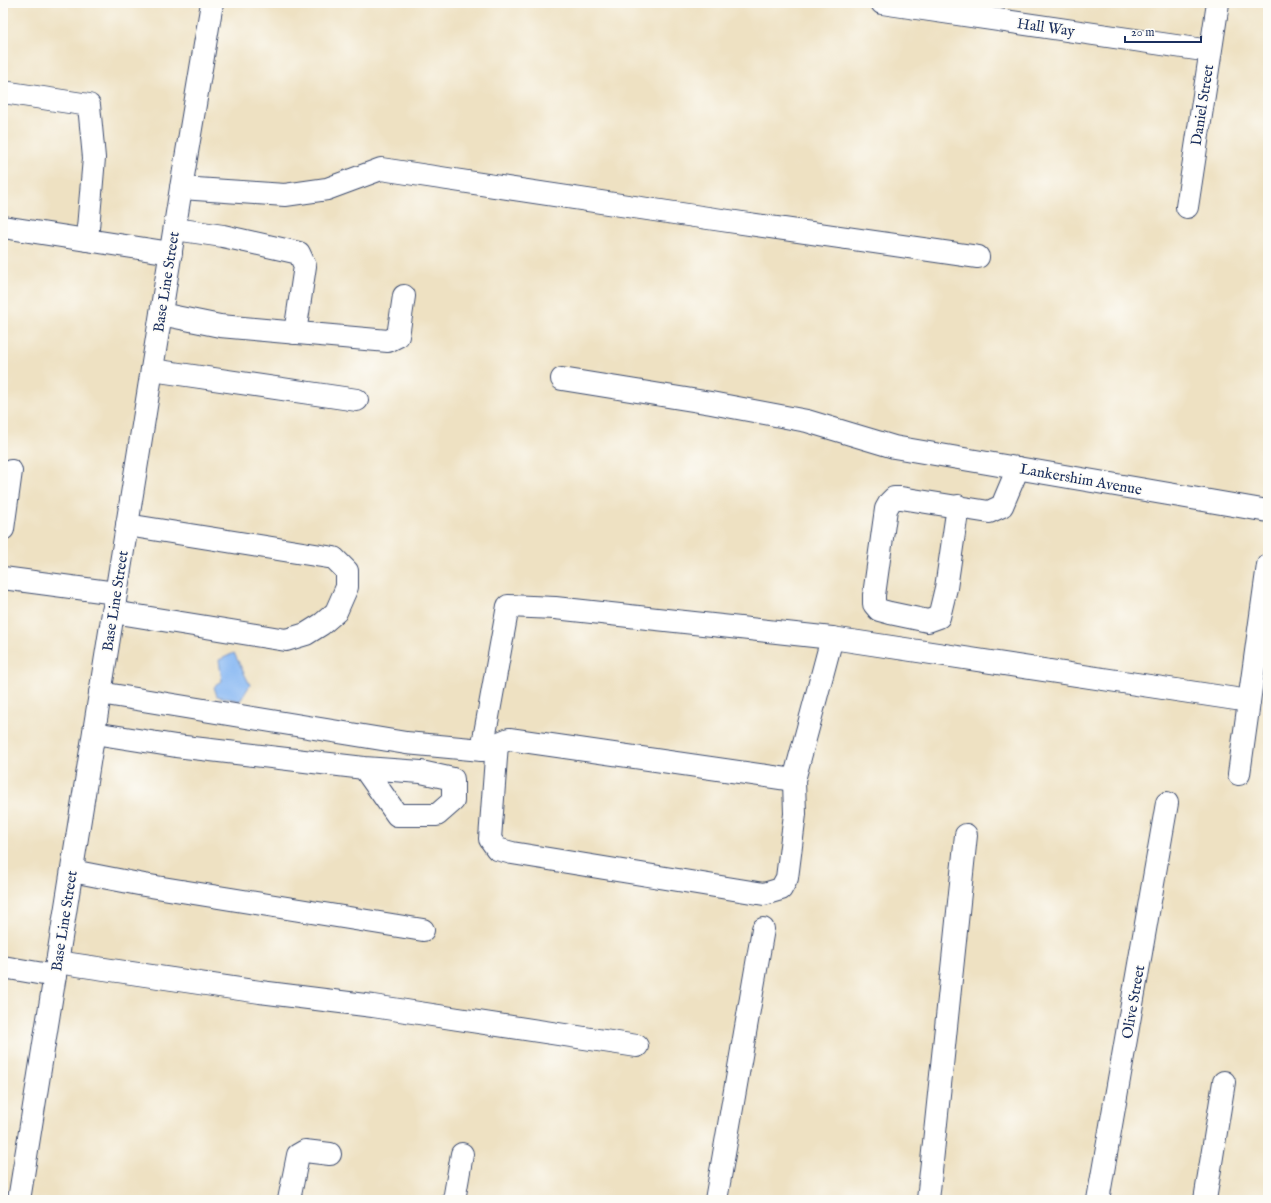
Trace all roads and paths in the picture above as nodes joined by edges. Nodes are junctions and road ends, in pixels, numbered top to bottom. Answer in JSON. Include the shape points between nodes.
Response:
{"nodes":[{"id":1,"x":212,"y":3,"type":"edge"},
{"id":2,"x":882,"y":3,"type":"edge"},
{"id":3,"x":1218,"y":3,"type":"edge"},
{"id":4,"x":1210,"y":51,"type":"junction"},
{"id":5,"x":3,"y":92,"type":"edge"},
{"id":6,"x":181,"y":188,"type":"junction"},
{"id":7,"x":1187,"y":207,"type":"dead end"},
{"id":8,"x":3,"y":228,"type":"edge"},
{"id":9,"x":175,"y":229,"type":"junction"},
{"id":10,"x":87,"y":240,"type":"junction"},
{"id":11,"x":171,"y":253,"type":"junction"},
{"id":12,"x":978,"y":257,"type":"dead end"},
{"id":13,"x":404,"y":296,"type":"dead end"},
{"id":14,"x":161,"y":314,"type":"junction"},
{"id":15,"x":295,"y":333,"type":"junction"},
{"id":16,"x":152,"y":370,"type":"junction"},
{"id":17,"x":562,"y":379,"type":"dead end"},
{"id":18,"x":357,"y":400,"type":"dead end"},
{"id":19,"x":1018,"y":468,"type":"junction"},
{"id":20,"x":11,"y":471,"type":"dead end"},
{"id":21,"x":958,"y":506,"type":"junction"},
{"id":22,"x":1268,"y":511,"type":"edge"},
{"id":23,"x":127,"y":525,"type":"junction"},
{"id":24,"x":3,"y":529,"type":"edge"},
{"id":25,"x":1268,"y":565,"type":"edge"},
{"id":26,"x":3,"y":578,"type":"edge"},
{"id":27,"x":115,"y":603,"type":"junction"},
{"id":28,"x":832,"y":638,"type":"junction"},
{"id":29,"x":100,"y":693,"type":"junction"},
{"id":30,"x":1249,"y":701,"type":"junction"},
{"id":31,"x":94,"y":733,"type":"junction"},
{"id":32,"x":490,"y":747,"type":"junction"},
{"id":33,"x":364,"y":768,"type":"dead end"},
{"id":34,"x":1239,"y":774,"type":"dead end"},
{"id":35,"x":794,"y":780,"type":"junction"},
{"id":36,"x":1168,"y":803,"type":"dead end"},
{"id":37,"x":966,"y":835,"type":"dead end"},
{"id":38,"x":72,"y":871,"type":"junction"},
{"id":39,"x":763,"y":929,"type":"dead end"},
{"id":40,"x":424,"y":930,"type":"dead end"},
{"id":41,"x":3,"y":967,"type":"edge"},
{"id":42,"x":56,"y":969,"type":"junction"},
{"id":43,"x":637,"y":1046,"type":"dead end"},
{"id":44,"x":1224,"y":1082,"type":"dead end"},
{"id":45,"x":330,"y":1154,"type":"dead end"},
{"id":46,"x":462,"y":1154,"type":"dead end"},
{"id":47,"x":19,"y":1200,"type":"edge"},
{"id":48,"x":289,"y":1200,"type":"edge"},
{"id":49,"x":454,"y":1200,"type":"edge"},
{"id":50,"x":716,"y":1200,"type":"edge"},
{"id":51,"x":928,"y":1200,"type":"edge"},
{"id":52,"x":1098,"y":1200,"type":"edge"},
{"id":53,"x":1205,"y":1200,"type":"edge"}],
"edges":[{"from":1,"to":6,"type":"street","name":"Base Line Street"},
{"from":2,"to":4,"type":"street","name":"Hall Way"},
{"from":3,"to":4,"type":"street","name":"Daniel Street"},
{"from":4,"to":7,"type":"street","name":"Daniel Street"},
{"from":5,"to":10,"type":"street","via":[[88,105],[94,158]]},
{"from":6,"to":9,"type":"street","name":"Base Line Street"},
{"from":6,"to":12,"type":"street","via":[[285,195],[327,188],[381,169]]},
{"from":8,"to":10,"type":"street"},
{"from":9,"to":11,"type":"street","name":"Base Line Street"},
{"from":9,"to":15,"type":"street","via":[[224,236],[299,253],[305,266]]},
{"from":10,"to":11,"type":"street"},
{"from":11,"to":14,"type":"street","name":"Base Line Street"},
{"from":13,"to":15,"type":"street","via":[[398,336],[388,341]]},
{"from":14,"to":15,"type":"street","via":[[209,324]]},
{"from":14,"to":16,"type":"street","name":"Base Line Street"},
{"from":16,"to":18,"type":"street"},
{"from":16,"to":23,"type":"street","name":"Base Line Street"},
{"from":17,"to":19,"type":"street","name":"Lankershim Avenue","via":[[807,421],[894,447]]},
{"from":19,"to":21,"type":"street","via":[[1002,506],[989,512]]},
{"from":19,"to":22,"type":"street","name":"Lankershim Avenue"},
{"from":20,"to":24,"type":"street"},
{"from":21,"to":21,"type":"street","via":[[901,498],[894,498],[890,502],[886,509],[874,595],[874,604],[879,610],[928,621],[938,616],[946,588]]},
{"from":23,"to":27,"type":"street","name":"Base Line Street"},
{"from":23,"to":27,"type":"street","via":[[334,558],[347,572],[347,587],[336,612],[306,634],[286,640]]},
{"from":25,"to":30,"type":"street"},
{"from":26,"to":27,"type":"street"},
{"from":27,"to":29,"type":"street","name":"Base Line Street"},
{"from":28,"to":30,"type":"street"},
{"from":28,"to":32,"type":"street","via":[[555,608],[508,606]]},
{"from":28,"to":35,"type":"street"},
{"from":29,"to":31,"type":"street","name":"Base Line Street"},
{"from":29,"to":32,"type":"street","via":[[406,743]]},
{"from":30,"to":34,"type":"street"},
{"from":31,"to":33,"type":"street","via":[[176,746]]},
{"from":31,"to":38,"type":"street","name":"Base Line Street"},
{"from":32,"to":35,"type":"street","via":[[509,739]]},
{"from":32,"to":35,"type":"street","via":[[490,839],[497,849],[512,854],[764,894],[781,889],[787,878],[796,814]]},
{"from":36,"to":52,"type":"street","name":"Olive Street"},
{"from":37,"to":51,"type":"street"},
{"from":38,"to":40,"type":"street"},
{"from":38,"to":42,"type":"street","name":"Base Line Street"},
{"from":39,"to":50,"type":"street"},
{"from":41,"to":42,"type":"street"},
{"from":42,"to":43,"type":"street","via":[[372,1006]]},
{"from":42,"to":47,"type":"street","name":"Base Line Street"},
{"from":44,"to":53,"type":"street"},
{"from":45,"to":48,"type":"street","via":[[305,1151],[298,1155]]},
{"from":46,"to":49,"type":"street"}]}
